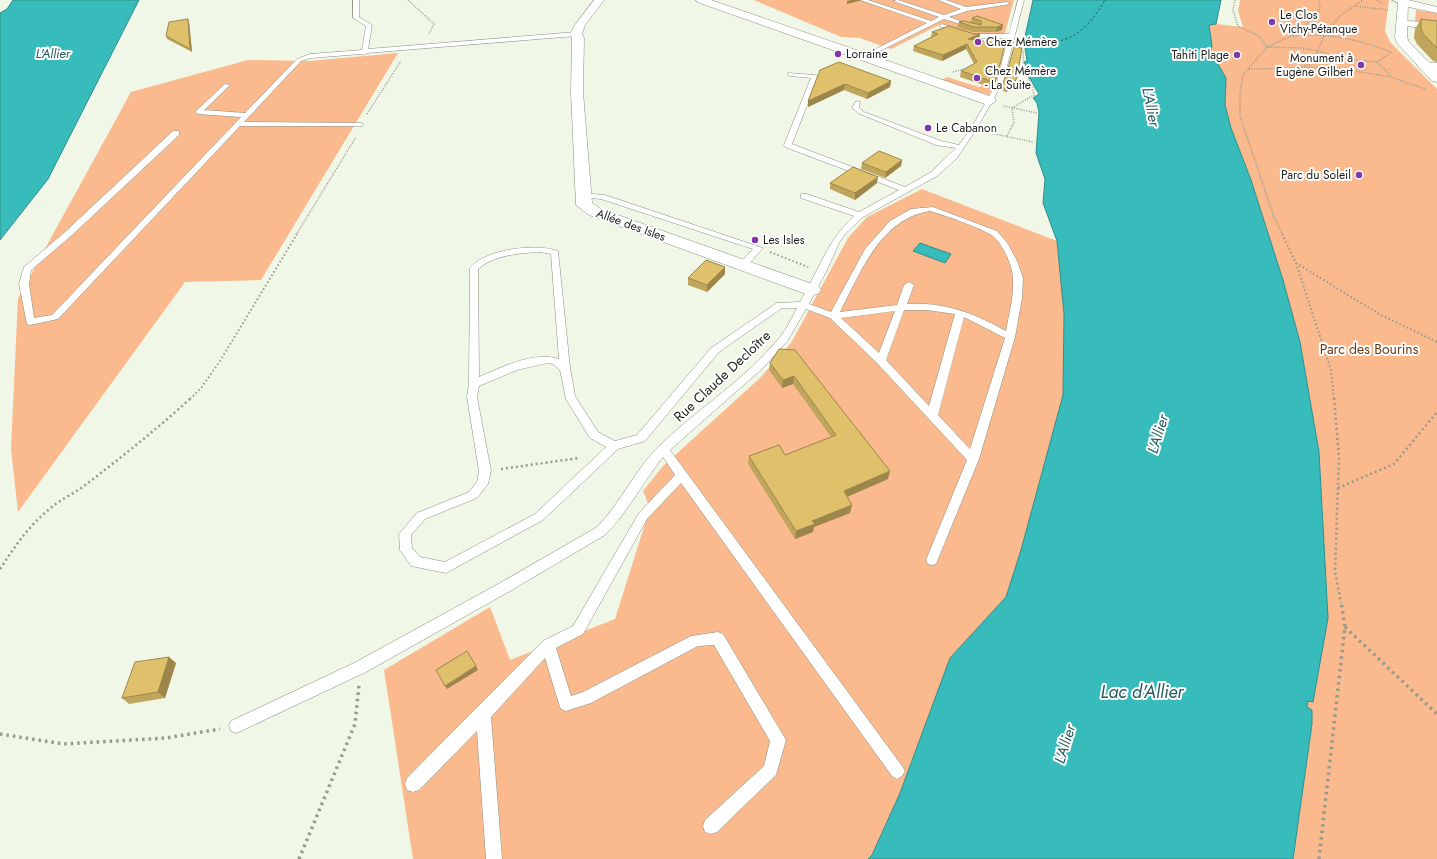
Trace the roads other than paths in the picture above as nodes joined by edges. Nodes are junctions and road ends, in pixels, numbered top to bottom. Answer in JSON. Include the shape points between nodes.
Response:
{"nodes":[{"id":1,"x":356,"y":0,"type":"edge"},
{"id":2,"x":599,"y":0,"type":"edge"},
{"id":3,"x":701,"y":0,"type":"edge"},
{"id":4,"x":863,"y":0,"type":"edge"},
{"id":5,"x":942,"y":0,"type":"edge"},
{"id":6,"x":992,"y":0,"type":"edge"},
{"id":7,"x":896,"y":1,"type":"dead end"},
{"id":8,"x":1020,"y":3,"type":"edge"},
{"id":9,"x":1007,"y":4,"type":"junction"},
{"id":10,"x":1401,"y":8,"type":"edge"},
{"id":11,"x":966,"y":9,"type":"junction"},
{"id":12,"x":1437,"y":10,"type":"edge"},
{"id":13,"x":943,"y":17,"type":"junction"},
{"id":14,"x":930,"y":22,"type":"junction"},
{"id":15,"x":942,"y":26,"type":"dead end"},
{"id":16,"x":1437,"y":27,"type":"edge"},
{"id":17,"x":977,"y":28,"type":"edge"},
{"id":18,"x":576,"y":34,"type":"junction"},
{"id":19,"x":1012,"y":36,"type":"junction"},
{"id":20,"x":364,"y":53,"type":"junction"},
{"id":21,"x":864,"y":57,"type":"junction"},
{"id":22,"x":1424,"y":66,"type":"junction"},
{"id":23,"x":1437,"y":67,"type":"edge"},
{"id":24,"x":790,"y":74,"type":"dead end"},
{"id":25,"x":1437,"y":78,"type":"edge"},
{"id":26,"x":227,"y":85,"type":"dead end"},
{"id":27,"x":858,"y":102,"type":"dead end"},
{"id":28,"x":995,"y":103,"type":"junction"},
{"id":29,"x":248,"y":115,"type":"junction"},
{"id":30,"x":238,"y":124,"type":"junction"},
{"id":31,"x":361,"y":124,"type":"road end"},
{"id":32,"x":176,"y":133,"type":"dead end"},
{"id":33,"x":960,"y":147,"type":"junction"},
{"id":34,"x":906,"y":190,"type":"junction"},
{"id":35,"x":582,"y":195,"type":"junction"},
{"id":36,"x":804,"y":196,"type":"dead end"},
{"id":37,"x":860,"y":215,"type":"junction"},
{"id":38,"x":743,"y":265,"type":"junction"},
{"id":39,"x":909,"y":285,"type":"dead end"},
{"id":40,"x":812,"y":290,"type":"junction"},
{"id":41,"x":804,"y":305,"type":"junction"},
{"id":42,"x":901,"y":308,"type":"junction"},
{"id":43,"x":960,"y":313,"type":"junction"},
{"id":44,"x":833,"y":316,"type":"junction"},
{"id":45,"x":1010,"y":337,"type":"junction"},
{"id":46,"x":881,"y":361,"type":"junction"},
{"id":47,"x":565,"y":368,"type":"junction"},
{"id":48,"x":474,"y":384,"type":"junction"},
{"id":49,"x":932,"y":416,"type":"junction"},
{"id":50,"x":614,"y":446,"type":"junction"},
{"id":51,"x":663,"y":449,"type":"junction"},
{"id":52,"x":972,"y":458,"type":"junction"},
{"id":53,"x":682,"y":475,"type":"junction"},
{"id":54,"x":932,"y":560,"type":"dead end"},
{"id":55,"x":548,"y":645,"type":"junction"},
{"id":56,"x":483,"y":714,"type":"junction"},
{"id":57,"x":236,"y":726,"type":"road end"},
{"id":58,"x":897,"y":771,"type":"dead end"},
{"id":59,"x":413,"y":784,"type":"dead end"},
{"id":60,"x":711,"y":826,"type":"dead end"},
{"id":61,"x":494,"y":859,"type":"edge"}],
"edges":[{"from":1,"to":20,"type":"lane","via":[[356,18],[369,25]]},
{"from":2,"to":18,"type":"street"},
{"from":3,"to":21,"type":"street"},
{"from":4,"to":14,"type":"lane"},
{"from":5,"to":11,"type":"lane"},
{"from":6,"to":9,"type":"lane"},
{"from":7,"to":13,"type":"lane"},
{"from":8,"to":9,"type":"lane"},
{"from":8,"to":19,"type":"lane","name":"Rue Claude Decloître"},
{"from":9,"to":11,"type":"lane"},
{"from":10,"to":12,"type":"street"},
{"from":10,"to":16,"type":"street"},
{"from":10,"to":22,"type":"street","via":[[1403,43]]},
{"from":11,"to":13,"type":"lane"},
{"from":13,"to":14,"type":"lane"},
{"from":13,"to":17,"type":"lane"},
{"from":14,"to":21,"type":"lane"},
{"from":15,"to":19,"type":"lane","via":[[974,36]]},
{"from":18,"to":20,"type":"lane"},
{"from":18,"to":35,"type":"street","name":"Allée des Isles"},
{"from":19,"to":28,"type":"lane","name":"Rue Claude Decloître"},
{"from":20,"to":29,"type":"lane","via":[[310,56],[299,60]]},
{"from":21,"to":28,"type":"street"},
{"from":22,"to":23,"type":"street"},
{"from":22,"to":25,"type":"street"},
{"from":24,"to":34,"type":"lane","via":[[815,77],[788,145]]},
{"from":26,"to":29,"type":"lane","via":[[198,112]]},
{"from":27,"to":33,"type":"lane","via":[[855,108],[862,113],[939,143]]},
{"from":28,"to":33,"type":"lane","name":"Rue Claude Decloître"},
{"from":29,"to":30,"type":"lane"},
{"from":30,"to":31,"type":"lane"},
{"from":30,"to":32,"type":"lane","via":[[55,317],[30,322],[24,284],[27,269]]},
{"from":33,"to":34,"type":"lane","name":"Rue Claude Decloître","via":[[948,163]]},
{"from":34,"to":37,"type":"lane","name":"Rue Claude Decloître"},
{"from":35,"to":38,"type":"street","name":"Allée des Isles","via":[[584,205],[595,212]]},
{"from":35,"to":38,"type":"lane","via":[[602,197],[759,248]]},
{"from":36,"to":37,"type":"lane"},
{"from":37,"to":40,"type":"lane","name":"Rue Claude Decloître","via":[[836,241]]},
{"from":38,"to":40,"type":"street","name":"Allée des Isles"},
{"from":39,"to":42,"type":"lane"},
{"from":40,"to":41,"type":"lane","name":"Rue Claude Decloître"},
{"from":41,"to":44,"type":"lane"},
{"from":41,"to":50,"type":"lane","via":[[780,305],[715,350],[642,438]]},
{"from":41,"to":51,"type":"lane","name":"Rue Claude Decloître","via":[[785,338],[760,365]]},
{"from":42,"to":43,"type":"lane","via":[[938,308]]},
{"from":42,"to":44,"type":"lane"},
{"from":42,"to":46,"type":"lane"},
{"from":43,"to":45,"type":"lane"},
{"from":43,"to":49,"type":"lane"},
{"from":44,"to":45,"type":"lane","via":[[868,251],[893,223],[914,211],[930,209],[994,233],[1004,244],[1018,278],[1018,298]]},
{"from":44,"to":46,"type":"lane"},
{"from":45,"to":52,"type":"lane"},
{"from":46,"to":49,"type":"lane"},
{"from":47,"to":48,"type":"lane","via":[[554,360],[535,361],[488,376]]},
{"from":47,"to":48,"type":"lane","via":[[555,253],[535,248],[483,260],[474,268]]},
{"from":47,"to":50,"type":"lane","via":[[570,396],[594,435]]},
{"from":48,"to":50,"type":"lane","via":[[472,397],[485,471],[482,484],[472,495],[421,516],[405,534],[406,550],[416,562],[446,568],[539,517]]},
{"from":49,"to":52,"type":"lane"},
{"from":51,"to":53,"type":"lane"},
{"from":51,"to":57,"type":"lane","name":"Rue Claude Decloître","via":[[640,476],[614,518],[601,531],[505,588],[361,667]]},
{"from":52,"to":54,"type":"lane"},
{"from":53,"to":55,"type":"lane","via":[[643,516],[578,630]]},
{"from":53,"to":58,"type":"lane"},
{"from":55,"to":56,"type":"lane"},
{"from":55,"to":60,"type":"lane","via":[[566,704],[586,698],[696,640],[718,638],[778,740],[771,770]]},
{"from":56,"to":59,"type":"lane"},
{"from":56,"to":61,"type":"lane"}]}
